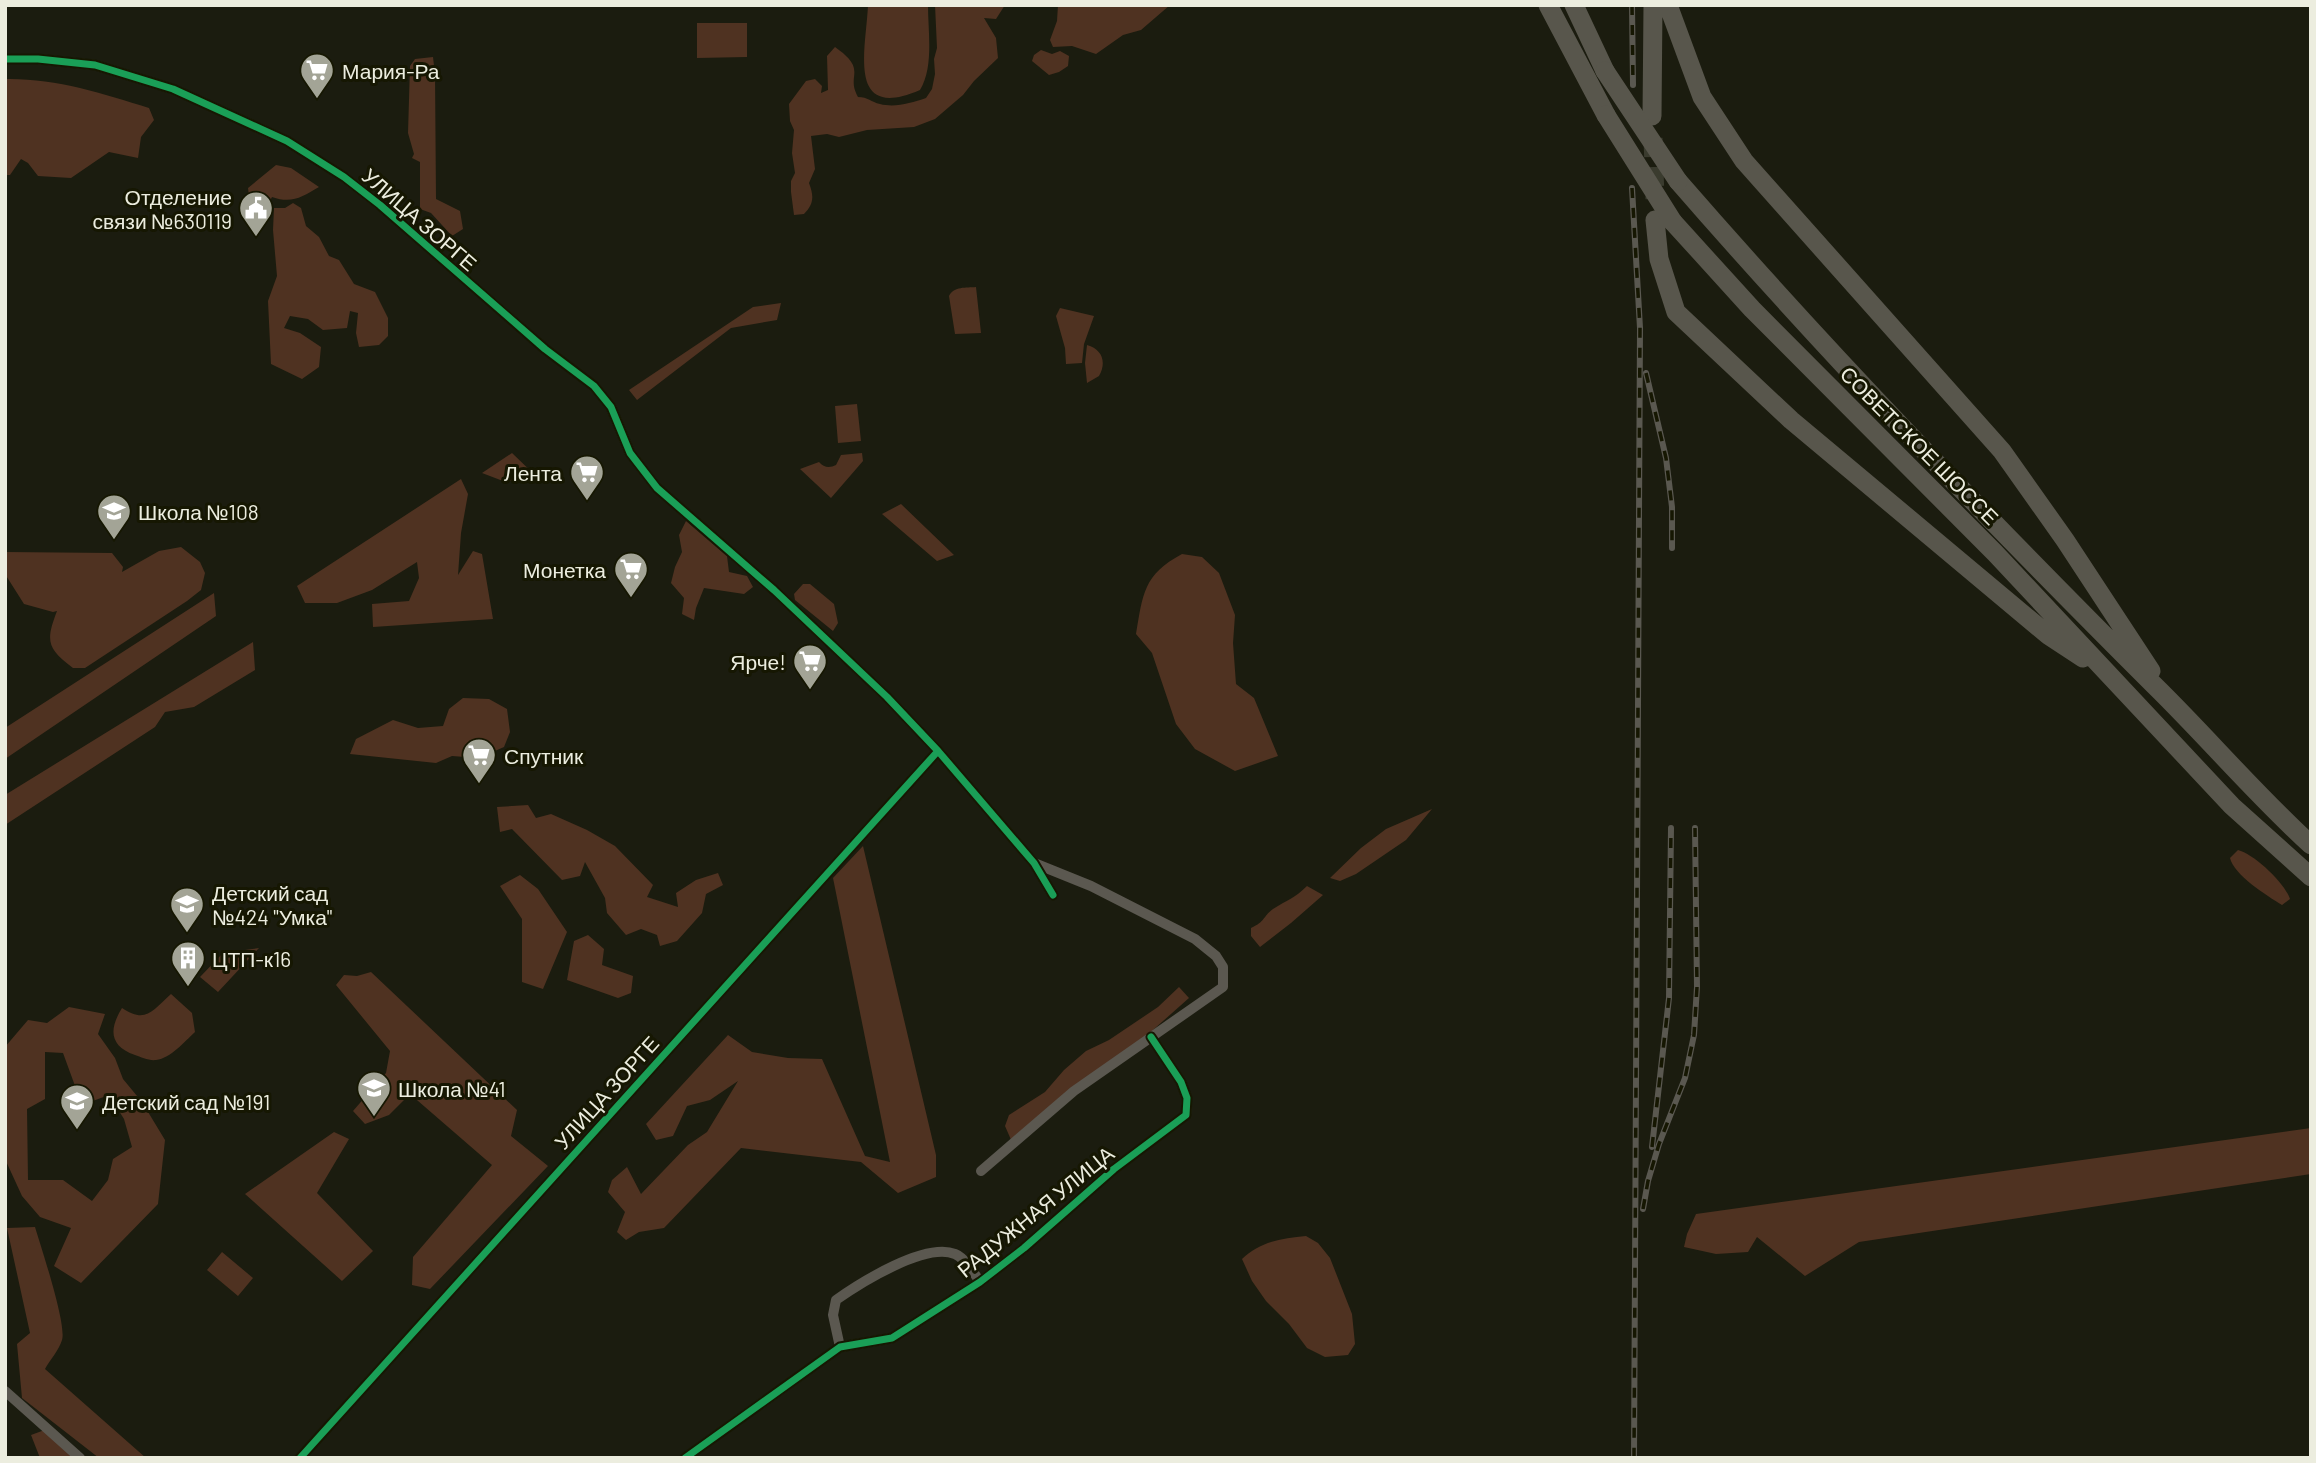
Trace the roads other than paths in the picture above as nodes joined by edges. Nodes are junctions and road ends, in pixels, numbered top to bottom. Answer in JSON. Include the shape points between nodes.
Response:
{"nodes":[{"id":1,"x":1548,"y":5,"type":"edge"},
{"id":2,"x":1574,"y":5,"type":"edge"},
{"id":3,"x":1653,"y":5,"type":"edge"},
{"id":4,"x":1668,"y":5,"type":"edge"},
{"id":5,"x":5,"y":59,"type":"edge"},
{"id":6,"x":1652,"y":116,"type":"tunnel mouth"},
{"id":7,"x":1664,"y":221,"type":"junction"},
{"id":8,"x":2112,"y":678,"type":"junction"},
{"id":9,"x":2170,"y":701,"type":"junction"},
{"id":10,"x":938,"y":751,"type":"junction"},
{"id":11,"x":2260,"y":798,"type":"junction"},
{"id":12,"x":2243,"y":816,"type":"junction"},
{"id":13,"x":2311,"y":845,"type":"edge"},
{"id":14,"x":1034,"y":863,"type":"junction"},
{"id":15,"x":2311,"y":877,"type":"edge"},
{"id":16,"x":1053,"y":895,"type":"dead end"},
{"id":17,"x":1151,"y":1037,"type":"junction"},
{"id":18,"x":981,"y":1171,"type":"dead end"},
{"id":19,"x":980,"y":1282,"type":"junction"},
{"id":20,"x":840,"y":1347,"type":"junction"},
{"id":21,"x":5,"y":1391,"type":"edge"},
{"id":22,"x":80,"y":1458,"type":"edge"},
{"id":23,"x":300,"y":1458,"type":"edge"},
{"id":24,"x":685,"y":1458,"type":"edge"}],
"edges":[{"from":1,"to":7,"type":"highway","name":"СОВЕТСКОЕ ШОССЕ","bridge":true},
{"from":2,"to":9,"type":"highway","name":"СОВЕТСКОЕ ШОССЕ","bridge":true,"via":[[1605,71],[1678,181],[1772,289],[2001,532]]},
{"from":3,"to":6,"type":"highway"},
{"from":4,"to":9,"type":"highway","via":[[1702,97],[1744,161],[2002,451]]},
{"from":5,"to":10,"type":"street","name":"УЛИЦА ЗОРГЕ","via":[[95,65],[173,89],[288,141],[344,177],[593,386],[611,407],[630,453],[657,488],[792,607]]},
{"from":7,"to":8,"type":"highway","name":"СОВЕТСКОЕ ШОССЕ","via":[[1995,553]]},
{"from":7,"to":8,"type":"highway","via":[[1659,258],[1676,312],[1791,420],[2048,635]]},
{"from":8,"to":12,"type":"highway","name":"СОВЕТСКОЕ ШОССЕ"},
{"from":9,"to":11,"type":"highway","name":"СОВЕТСКОЕ ШОССЕ"},
{"from":10,"to":14,"type":"street","name":"УЛИЦА ЗОРГЕ"},
{"from":10,"to":23,"type":"street","name":"УЛИЦА ЗОРГЕ"},
{"from":11,"to":12,"type":"highway"},
{"from":11,"to":13,"type":"highway","name":"СОВЕТСКОЕ ШОССЕ"},
{"from":12,"to":15,"type":"highway","name":"СОВЕТСКОЕ ШОССЕ"},
{"from":14,"to":16,"type":"street","name":"УЛИЦА ЗОРГЕ"},
{"from":14,"to":17,"type":"street","via":[[1091,886],[1195,939],[1216,956],[1223,967],[1223,987]]},
{"from":17,"to":18,"type":"street","via":[[1074,1091]]},
{"from":17,"to":19,"type":"street","name":"РАДУЖНАЯ УЛИЦА","via":[[1181,1082],[1187,1098],[1186,1115]]},
{"from":19,"to":20,"type":"street","name":"РАДУЖНАЯ УЛИЦА","via":[[892,1338]]},
{"from":19,"to":20,"type":"street","via":[[956,1254],[938,1251],[881,1273],[836,1300]]},
{"from":20,"to":24,"type":"street","name":"РАДУЖНАЯ УЛИЦА"},
{"from":21,"to":22,"type":"street"}]}
